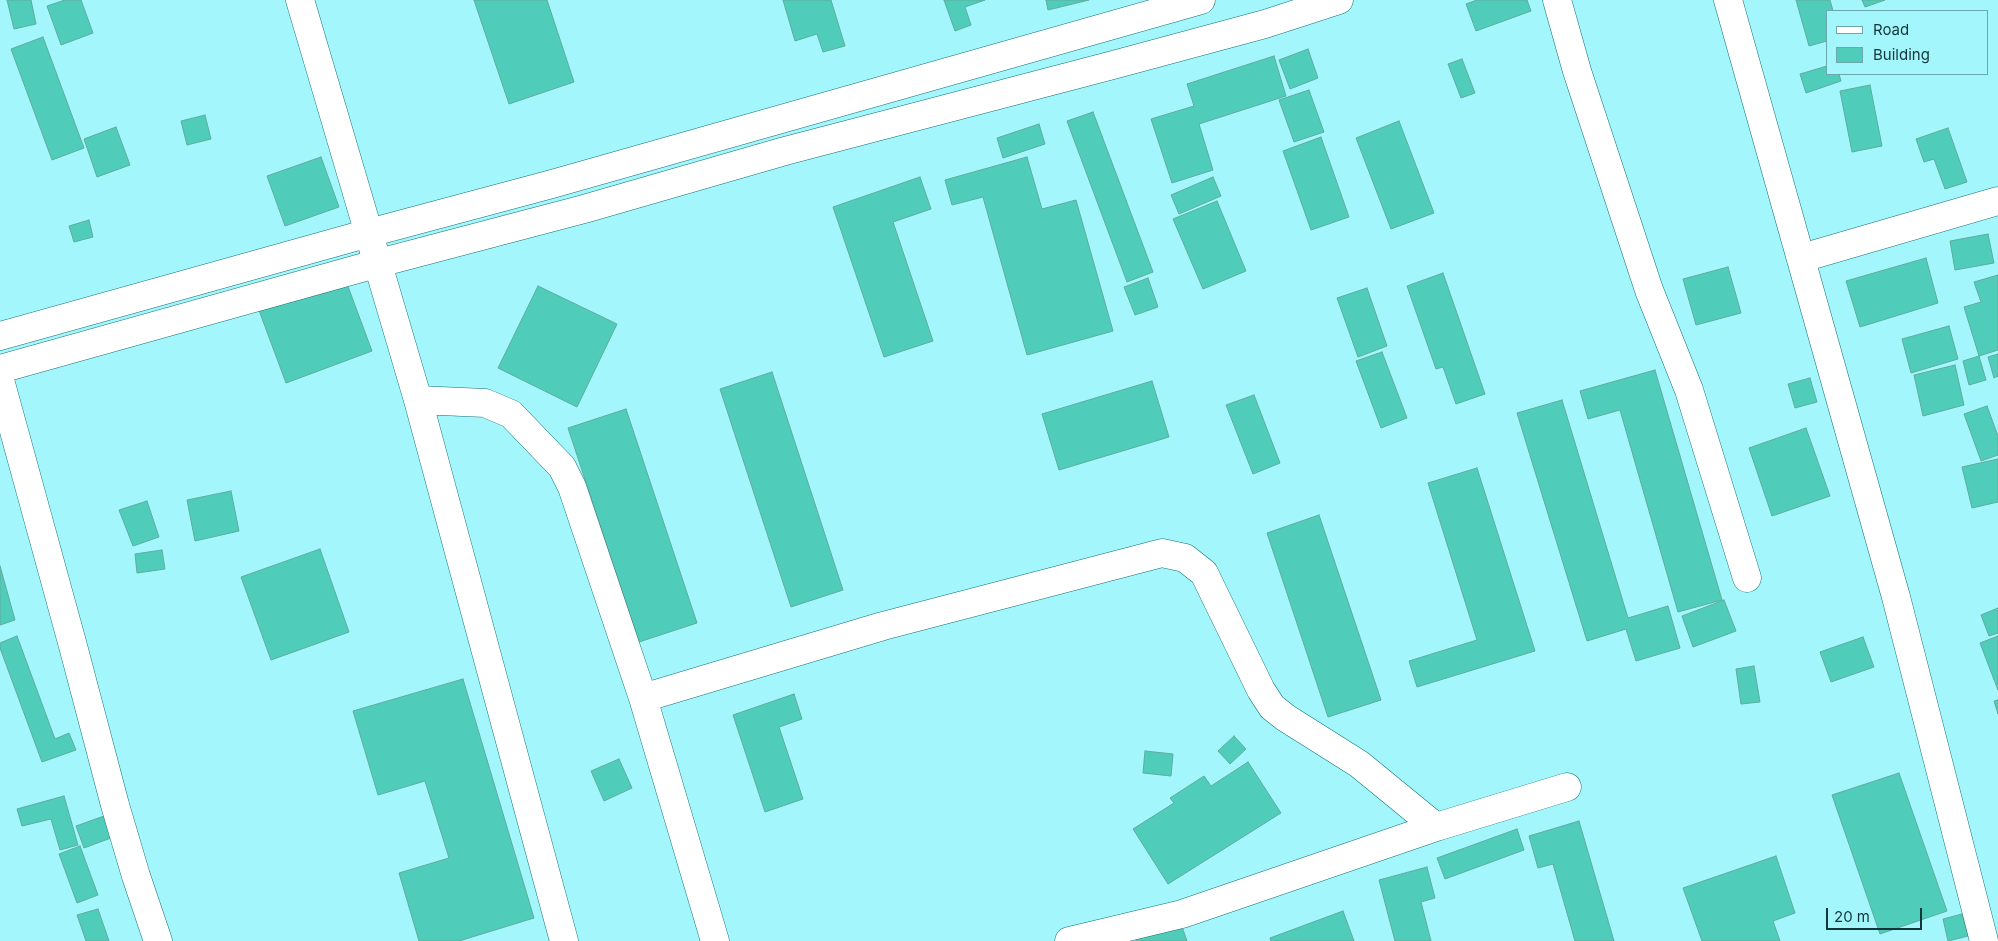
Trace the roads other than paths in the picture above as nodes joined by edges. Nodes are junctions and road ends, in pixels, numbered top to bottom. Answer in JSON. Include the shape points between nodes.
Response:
{"nodes":[{"id":1,"x":300,"y":0,"type":"edge"},
{"id":2,"x":1201,"y":0,"type":"edge"},
{"id":3,"x":1339,"y":0,"type":"edge"},
{"id":4,"x":1557,"y":0,"type":"edge"},
{"id":5,"x":1728,"y":0,"type":"edge"},
{"id":6,"x":1998,"y":201,"type":"edge"},
{"id":7,"x":369,"y":233,"type":"junction"},
{"id":8,"x":1802,"y":258,"type":"junction"},
{"id":9,"x":379,"y":263,"type":"junction"},
{"id":10,"x":0,"y":336,"type":"edge"},
{"id":11,"x":0,"y":369,"type":"edge"},
{"id":12,"x":0,"y":380,"type":"edge"},
{"id":13,"x":418,"y":400,"type":"junction"},
{"id":14,"x":1747,"y":578,"type":"dead end"},
{"id":15,"x":643,"y":698,"type":"junction"},
{"id":16,"x":1568,"y":787,"type":"dead end"},
{"id":17,"x":1436,"y":828,"type":"junction"},
{"id":18,"x":158,"y":941,"type":"edge"},
{"id":19,"x":564,"y":941,"type":"edge"},
{"id":20,"x":715,"y":941,"type":"edge"},
{"id":21,"x":1069,"y":941,"type":"edge"},
{"id":22,"x":1984,"y":941,"type":"edge"}],
"edges":[{"from":1,"to":7,"type":"street"},
{"from":2,"to":7,"type":"street"},
{"from":3,"to":9,"type":"street","via":[[1265,24]]},
{"from":4,"to":14,"type":"street","via":[[1649,290],[1689,390]]},
{"from":5,"to":8,"type":"street"},
{"from":6,"to":8,"type":"street"},
{"from":7,"to":9,"type":"street"},
{"from":7,"to":10,"type":"street"},
{"from":8,"to":22,"type":"street","via":[[1896,598]]},
{"from":9,"to":11,"type":"street"},
{"from":9,"to":13,"type":"street"},
{"from":12,"to":18,"type":"street","via":[[115,805]]},
{"from":13,"to":15,"type":"street","via":[[485,403],[511,414],[562,467],[572,487]]},
{"from":13,"to":19,"type":"street"},
{"from":15,"to":17,"type":"street","via":[[883,626],[1162,553],[1185,558],[1204,573],[1272,707],[1360,764]]},
{"from":15,"to":20,"type":"street"},
{"from":16,"to":17,"type":"street"},
{"from":17,"to":21,"type":"street","via":[[1182,914]]}]}
